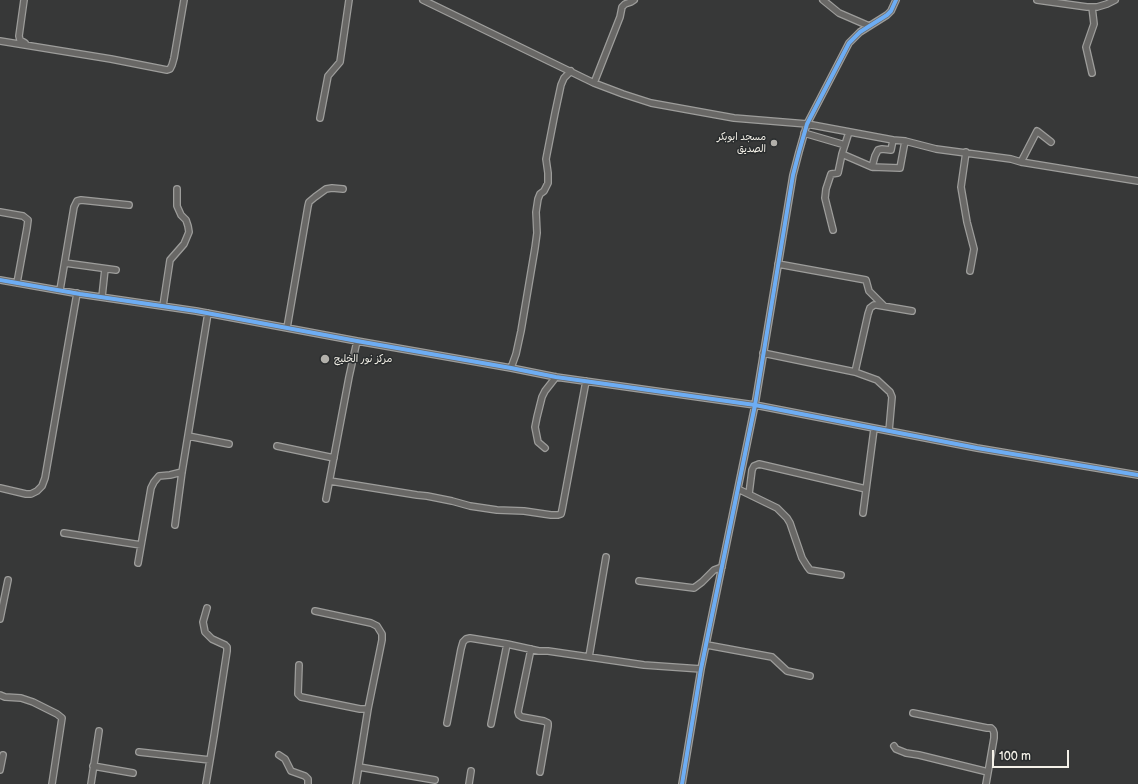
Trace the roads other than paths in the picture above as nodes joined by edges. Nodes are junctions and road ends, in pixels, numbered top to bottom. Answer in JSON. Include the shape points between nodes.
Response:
{"nodes":[{"id":1,"x":24,"y":0,"type":"edge"},
{"id":2,"x":184,"y":0,"type":"edge"},
{"id":3,"x":349,"y":0,"type":"edge"},
{"id":4,"x":634,"y":0,"type":"edge"},
{"id":5,"x":823,"y":0,"type":"edge"},
{"id":6,"x":896,"y":0,"type":"edge"},
{"id":7,"x":1037,"y":0,"type":"edge"},
{"id":8,"x":1115,"y":0,"type":"edge"},
{"id":9,"x":427,"y":1,"type":"edge"},
{"id":10,"x":1092,"y":7,"type":"junction"},
{"id":11,"x":869,"y":26,"type":"junction"},
{"id":12,"x":0,"y":41,"type":"edge"},
{"id":13,"x":32,"y":46,"type":"junction"},
{"id":14,"x":571,"y":71,"type":"junction"},
{"id":15,"x":1092,"y":73,"type":"dead end"},
{"id":16,"x":594,"y":83,"type":"junction"},
{"id":17,"x":320,"y":118,"type":"dead end"},
{"id":18,"x":807,"y":124,"type":"junction"},
{"id":19,"x":804,"y":132,"type":"junction"},
{"id":20,"x":849,"y":132,"type":"junction"},
{"id":21,"x":893,"y":140,"type":"junction"},
{"id":22,"x":905,"y":141,"type":"junction"},
{"id":23,"x":1051,"y":142,"type":"dead end"},
{"id":24,"x":845,"y":145,"type":"junction"},
{"id":25,"x":966,"y":152,"type":"junction"},
{"id":26,"x":842,"y":154,"type":"junction"},
{"id":27,"x":1021,"y":162,"type":"junction"},
{"id":28,"x":872,"y":167,"type":"junction"},
{"id":29,"x":1138,"y":181,"type":"edge"},
{"id":30,"x":177,"y":189,"type":"dead end"},
{"id":31,"x":343,"y":189,"type":"dead end"},
{"id":32,"x":129,"y":205,"type":"dead end"},
{"id":33,"x":0,"y":212,"type":"edge"},
{"id":34,"x":834,"y":230,"type":"dead end"},
{"id":35,"x":65,"y":263,"type":"junction"},
{"id":36,"x":778,"y":264,"type":"junction"},
{"id":37,"x":105,"y":269,"type":"junction"},
{"id":38,"x":116,"y":270,"type":"dead end"},
{"id":39,"x":970,"y":271,"type":"dead end"},
{"id":40,"x":0,"y":280,"type":"edge"},
{"id":41,"x":17,"y":283,"type":"junction"},
{"id":42,"x":60,"y":290,"type":"junction"},
{"id":43,"x":77,"y":293,"type":"junction"},
{"id":44,"x":102,"y":297,"type":"junction"},
{"id":45,"x":163,"y":306,"type":"junction"},
{"id":46,"x":884,"y":306,"type":"junction"},
{"id":47,"x":912,"y":311,"type":"dead end"},
{"id":48,"x":208,"y":313,"type":"junction"},
{"id":49,"x":287,"y":328,"type":"junction"},
{"id":50,"x":357,"y":341,"type":"junction"},
{"id":51,"x":763,"y":353,"type":"junction"},
{"id":52,"x":511,"y":368,"type":"junction"},
{"id":53,"x":855,"y":372,"type":"junction"},
{"id":54,"x":556,"y":377,"type":"junction"},
{"id":55,"x":586,"y":381,"type":"junction"},
{"id":56,"x":755,"y":405,"type":"junction"},
{"id":57,"x":874,"y":429,"type":"junction"},
{"id":58,"x":889,"y":431,"type":"junction"},
{"id":59,"x":188,"y":436,"type":"junction"},
{"id":60,"x":229,"y":444,"type":"dead end"},
{"id":61,"x":277,"y":446,"type":"dead end"},
{"id":62,"x":545,"y":448,"type":"dead end"},
{"id":63,"x":334,"y":458,"type":"junction"},
{"id":64,"x":182,"y":472,"type":"junction"},
{"id":65,"x":1138,"y":475,"type":"edge"},
{"id":66,"x":330,"y":481,"type":"junction"},
{"id":67,"x":0,"y":488,"type":"edge"},
{"id":68,"x":738,"y":489,"type":"junction"},
{"id":69,"x":866,"y":489,"type":"junction"},
{"id":70,"x":749,"y":494,"type":"junction"},
{"id":71,"x":326,"y":499,"type":"dead end"},
{"id":72,"x":862,"y":513,"type":"dead end"},
{"id":73,"x":175,"y":525,"type":"dead end"},
{"id":74,"x":64,"y":532,"type":"dead end"},
{"id":75,"x":141,"y":545,"type":"junction"},
{"id":76,"x":606,"y":557,"type":"dead end"},
{"id":77,"x":138,"y":563,"type":"dead end"},
{"id":78,"x":722,"y":567,"type":"junction"},
{"id":79,"x":841,"y":575,"type":"dead end"},
{"id":80,"x":8,"y":580,"type":"dead end"},
{"id":81,"x":639,"y":581,"type":"dead end"},
{"id":82,"x":3,"y":596,"type":"edge"},
{"id":83,"x":207,"y":608,"type":"dead end"},
{"id":84,"x":315,"y":610,"type":"dead end"},
{"id":85,"x":0,"y":618,"type":"edge"},
{"id":86,"x":507,"y":644,"type":"junction"},
{"id":87,"x":706,"y":645,"type":"junction"},
{"id":88,"x":531,"y":649,"type":"junction"},
{"id":89,"x":589,"y":657,"type":"junction"},
{"id":90,"x":299,"y":665,"type":"dead end"},
{"id":91,"x":701,"y":669,"type":"junction"},
{"id":92,"x":810,"y":676,"type":"dead end"},
{"id":93,"x":0,"y":695,"type":"edge"},
{"id":94,"x":368,"y":709,"type":"junction"},
{"id":95,"x":913,"y":713,"type":"dead end"},
{"id":96,"x":447,"y":723,"type":"dead end"},
{"id":97,"x":492,"y":724,"type":"dead end"},
{"id":98,"x":99,"y":731,"type":"dead end"},
{"id":99,"x":894,"y":746,"type":"dead end"},
{"id":100,"x":139,"y":752,"type":"dead end"},
{"id":101,"x":3,"y":755,"type":"dead end"},
{"id":102,"x":279,"y":755,"type":"dead end"},
{"id":103,"x":210,"y":760,"type":"junction"},
{"id":104,"x":93,"y":766,"type":"junction"},
{"id":105,"x":359,"y":767,"type":"junction"},
{"id":106,"x":0,"y":770,"type":"edge"},
{"id":107,"x":471,"y":771,"type":"dead end"},
{"id":108,"x":540,"y":772,"type":"dead end"},
{"id":109,"x":988,"y":772,"type":"junction"},
{"id":110,"x":134,"y":773,"type":"dead end"},
{"id":111,"x":435,"y":780,"type":"dead end"},
{"id":112,"x":52,"y":784,"type":"edge"},
{"id":113,"x":90,"y":784,"type":"edge"},
{"id":114,"x":206,"y":784,"type":"edge"},
{"id":115,"x":308,"y":784,"type":"edge"},
{"id":116,"x":356,"y":784,"type":"edge"},
{"id":117,"x":469,"y":784,"type":"edge"},
{"id":118,"x":682,"y":784,"type":"edge"},
{"id":119,"x":986,"y":784,"type":"edge"}],
"edges":[{"from":1,"to":13,"type":"street","via":[[19,38]]},
{"from":2,"to":13,"type":"street","via":[[174,58],[170,69],[167,70]]},
{"from":3,"to":17,"type":"street","via":[[340,62],[328,76]]},
{"from":4,"to":16,"type":"street","via":[[622,7]]},
{"from":5,"to":11,"type":"street","via":[[839,13]]},
{"from":6,"to":11,"type":"street","via":[[891,11]]},
{"from":7,"to":10,"type":"street"},
{"from":8,"to":10,"type":"street"},
{"from":9,"to":14,"type":"street"},
{"from":10,"to":15,"type":"street","via":[[1094,24],[1086,47]]},
{"from":11,"to":18,"type":"street","via":[[849,43]]},
{"from":12,"to":13,"type":"street"},
{"from":14,"to":16,"type":"street"},
{"from":14,"to":52,"type":"street","via":[[561,84],[555,113],[546,159],[549,179],[538,199],[534,255],[521,331]]},
{"from":16,"to":18,"type":"street","via":[[651,103],[671,107],[734,118]]},
{"from":18,"to":19,"type":"street"},
{"from":18,"to":20,"type":"street"},
{"from":19,"to":24,"type":"street"},
{"from":19,"to":36,"type":"street","via":[[793,175]]},
{"from":20,"to":21,"type":"street"},
{"from":20,"to":24,"type":"street"},
{"from":21,"to":22,"type":"street"},
{"from":21,"to":28,"type":"street","via":[[891,150],[878,150]]},
{"from":22,"to":25,"type":"street","via":[[936,149]]},
{"from":22,"to":28,"type":"street","via":[[900,168]]},
{"from":23,"to":27,"type":"street","via":[[1037,132]]},
{"from":24,"to":26,"type":"street"},
{"from":25,"to":27,"type":"street"},
{"from":25,"to":39,"type":"street","via":[[961,187],[974,249]]},
{"from":26,"to":28,"type":"street"},
{"from":26,"to":34,"type":"street","via":[[838,173],[831,174],[825,198]]},
{"from":27,"to":29,"type":"street"},
{"from":30,"to":45,"type":"street","via":[[177,206],[186,220],[189,232],[184,244],[170,260]]},
{"from":31,"to":49,"type":"street","via":[[326,189],[308,206]]},
{"from":32,"to":35,"type":"street","via":[[77,201]]},
{"from":33,"to":41,"type":"street","via":[[22,216],[28,220]]},
{"from":35,"to":37,"type":"street"},
{"from":35,"to":42,"type":"street"},
{"from":36,"to":46,"type":"street","via":[[866,280],[869,291]]},
{"from":36,"to":51,"type":"street"},
{"from":37,"to":38,"type":"street"},
{"from":37,"to":44,"type":"street"},
{"from":40,"to":41,"type":"street"},
{"from":41,"to":42,"type":"street"},
{"from":42,"to":43,"type":"street"},
{"from":43,"to":44,"type":"street"},
{"from":43,"to":67,"type":"street","via":[[42,486],[32,494]]},
{"from":44,"to":45,"type":"street"},
{"from":45,"to":48,"type":"street"},
{"from":46,"to":47,"type":"street"},
{"from":46,"to":53,"type":"street","via":[[874,305],[870,308]]},
{"from":48,"to":49,"type":"street"},
{"from":48,"to":59,"type":"street"},
{"from":49,"to":50,"type":"street"},
{"from":50,"to":52,"type":"street"},
{"from":50,"to":63,"type":"street"},
{"from":51,"to":53,"type":"street"},
{"from":51,"to":56,"type":"street"},
{"from":52,"to":54,"type":"street"},
{"from":53,"to":58,"type":"street","via":[[877,380],[890,392],[892,397]]},
{"from":54,"to":55,"type":"street"},
{"from":54,"to":62,"type":"street","via":[[542,397],[535,427],[538,442]]},
{"from":55,"to":56,"type":"street"},
{"from":55,"to":66,"type":"street","via":[[561,514],[497,510]]},
{"from":56,"to":57,"type":"street"},
{"from":56,"to":68,"type":"street"},
{"from":57,"to":58,"type":"street"},
{"from":57,"to":69,"type":"street"},
{"from":58,"to":65,"type":"street"},
{"from":59,"to":60,"type":"street"},
{"from":59,"to":64,"type":"street"},
{"from":61,"to":63,"type":"street"},
{"from":63,"to":66,"type":"street"},
{"from":64,"to":73,"type":"street"},
{"from":64,"to":75,"type":"street","via":[[159,476],[154,482]]},
{"from":66,"to":71,"type":"street"},
{"from":68,"to":70,"type":"street"},
{"from":68,"to":78,"type":"street"},
{"from":69,"to":70,"type":"street","via":[[759,464],[752,470]]},
{"from":69,"to":72,"type":"street"},
{"from":70,"to":79,"type":"street","via":[[777,508],[787,518],[802,558],[810,570]]},
{"from":74,"to":75,"type":"street"},
{"from":75,"to":77,"type":"street"},
{"from":76,"to":89,"type":"street"},
{"from":78,"to":81,"type":"street","via":[[714,570],[694,588]]},
{"from":78,"to":87,"type":"street"},
{"from":80,"to":82,"type":"street"},
{"from":82,"to":85,"type":"street"},
{"from":83,"to":103,"type":"street","via":[[203,622],[205,632],[227,647]]},
{"from":84,"to":94,"type":"street","via":[[371,623],[380,629],[382,640]]},
{"from":86,"to":88,"type":"street"},
{"from":86,"to":96,"type":"street","via":[[470,638],[463,642]]},
{"from":86,"to":97,"type":"street"},
{"from":87,"to":91,"type":"street"},
{"from":87,"to":92,"type":"street","via":[[772,657],[787,671]]},
{"from":88,"to":89,"type":"street"},
{"from":88,"to":108,"type":"street","via":[[518,712],[522,717],[548,723]]},
{"from":89,"to":91,"type":"street","via":[[644,665]]},
{"from":90,"to":94,"type":"street","via":[[298,694],[301,697]]},
{"from":91,"to":118,"type":"street"},
{"from":93,"to":112,"type":"street","via":[[33,702],[62,718]]},
{"from":94,"to":105,"type":"street"},
{"from":95,"to":109,"type":"street","via":[[991,728],[994,733]]},
{"from":98,"to":104,"type":"street"},
{"from":99,"to":109,"type":"street","via":[[906,753]]},
{"from":100,"to":103,"type":"street"},
{"from":101,"to":106,"type":"street"},
{"from":102,"to":115,"type":"street","via":[[285,759],[290,770],[308,778]]},
{"from":103,"to":114,"type":"street"},
{"from":104,"to":110,"type":"street"},
{"from":104,"to":113,"type":"street"},
{"from":105,"to":111,"type":"street"},
{"from":105,"to":116,"type":"street"},
{"from":107,"to":117,"type":"street"},
{"from":109,"to":119,"type":"street"}]}
